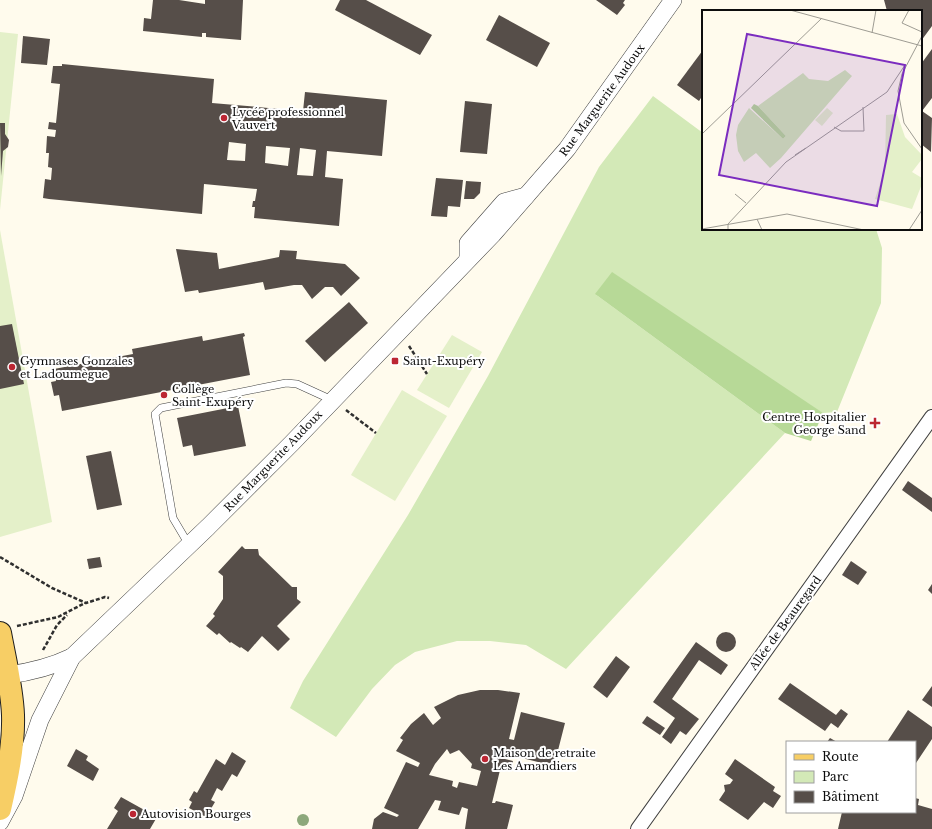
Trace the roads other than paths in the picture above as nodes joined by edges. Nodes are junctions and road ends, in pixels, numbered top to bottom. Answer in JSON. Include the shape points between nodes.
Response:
{"nodes":[{"id":1,"x":673,"y":0,"type":"edge"},
{"id":2,"x":332,"y":400,"type":"junction"},
{"id":3,"x":932,"y":416,"type":"edge"},
{"id":4,"x":189,"y":545,"type":"junction"},
{"id":5,"x":7,"y":630,"type":"edge"},
{"id":6,"x":72,"y":657,"type":"junction"},
{"id":7,"x":8,"y":675,"type":"junction"},
{"id":8,"x":0,"y":809,"type":"edge"},
{"id":9,"x":0,"y":822,"type":"edge"},
{"id":10,"x":638,"y":829,"type":"edge"}],
"edges":[{"from":1,"to":2,"type":"street","name":"Rue Marguerite Audoux","via":[[568,150],[493,234]]},
{"from":2,"to":4,"type":"street","name":"Rue Marguerite Audoux"},
{"from":2,"to":4,"type":"lane","via":[[297,384],[286,383],[161,408],[156,414],[173,518]]},
{"from":3,"to":10,"type":"street","name":"Allée de Beauregard"},
{"from":4,"to":6,"type":"street","name":"Rue Marguerite Audoux"},
{"from":5,"to":7,"type":"main road"},
{"from":6,"to":7,"type":"street","name":"Rue Marguerite Audoux","via":[[39,670]]},
{"from":6,"to":9,"type":"street","name":"Rue Marguerite Audoux","via":[[40,720],[14,796]]},
{"from":7,"to":8,"type":"main road","via":[[13,716],[8,776]]}]}
